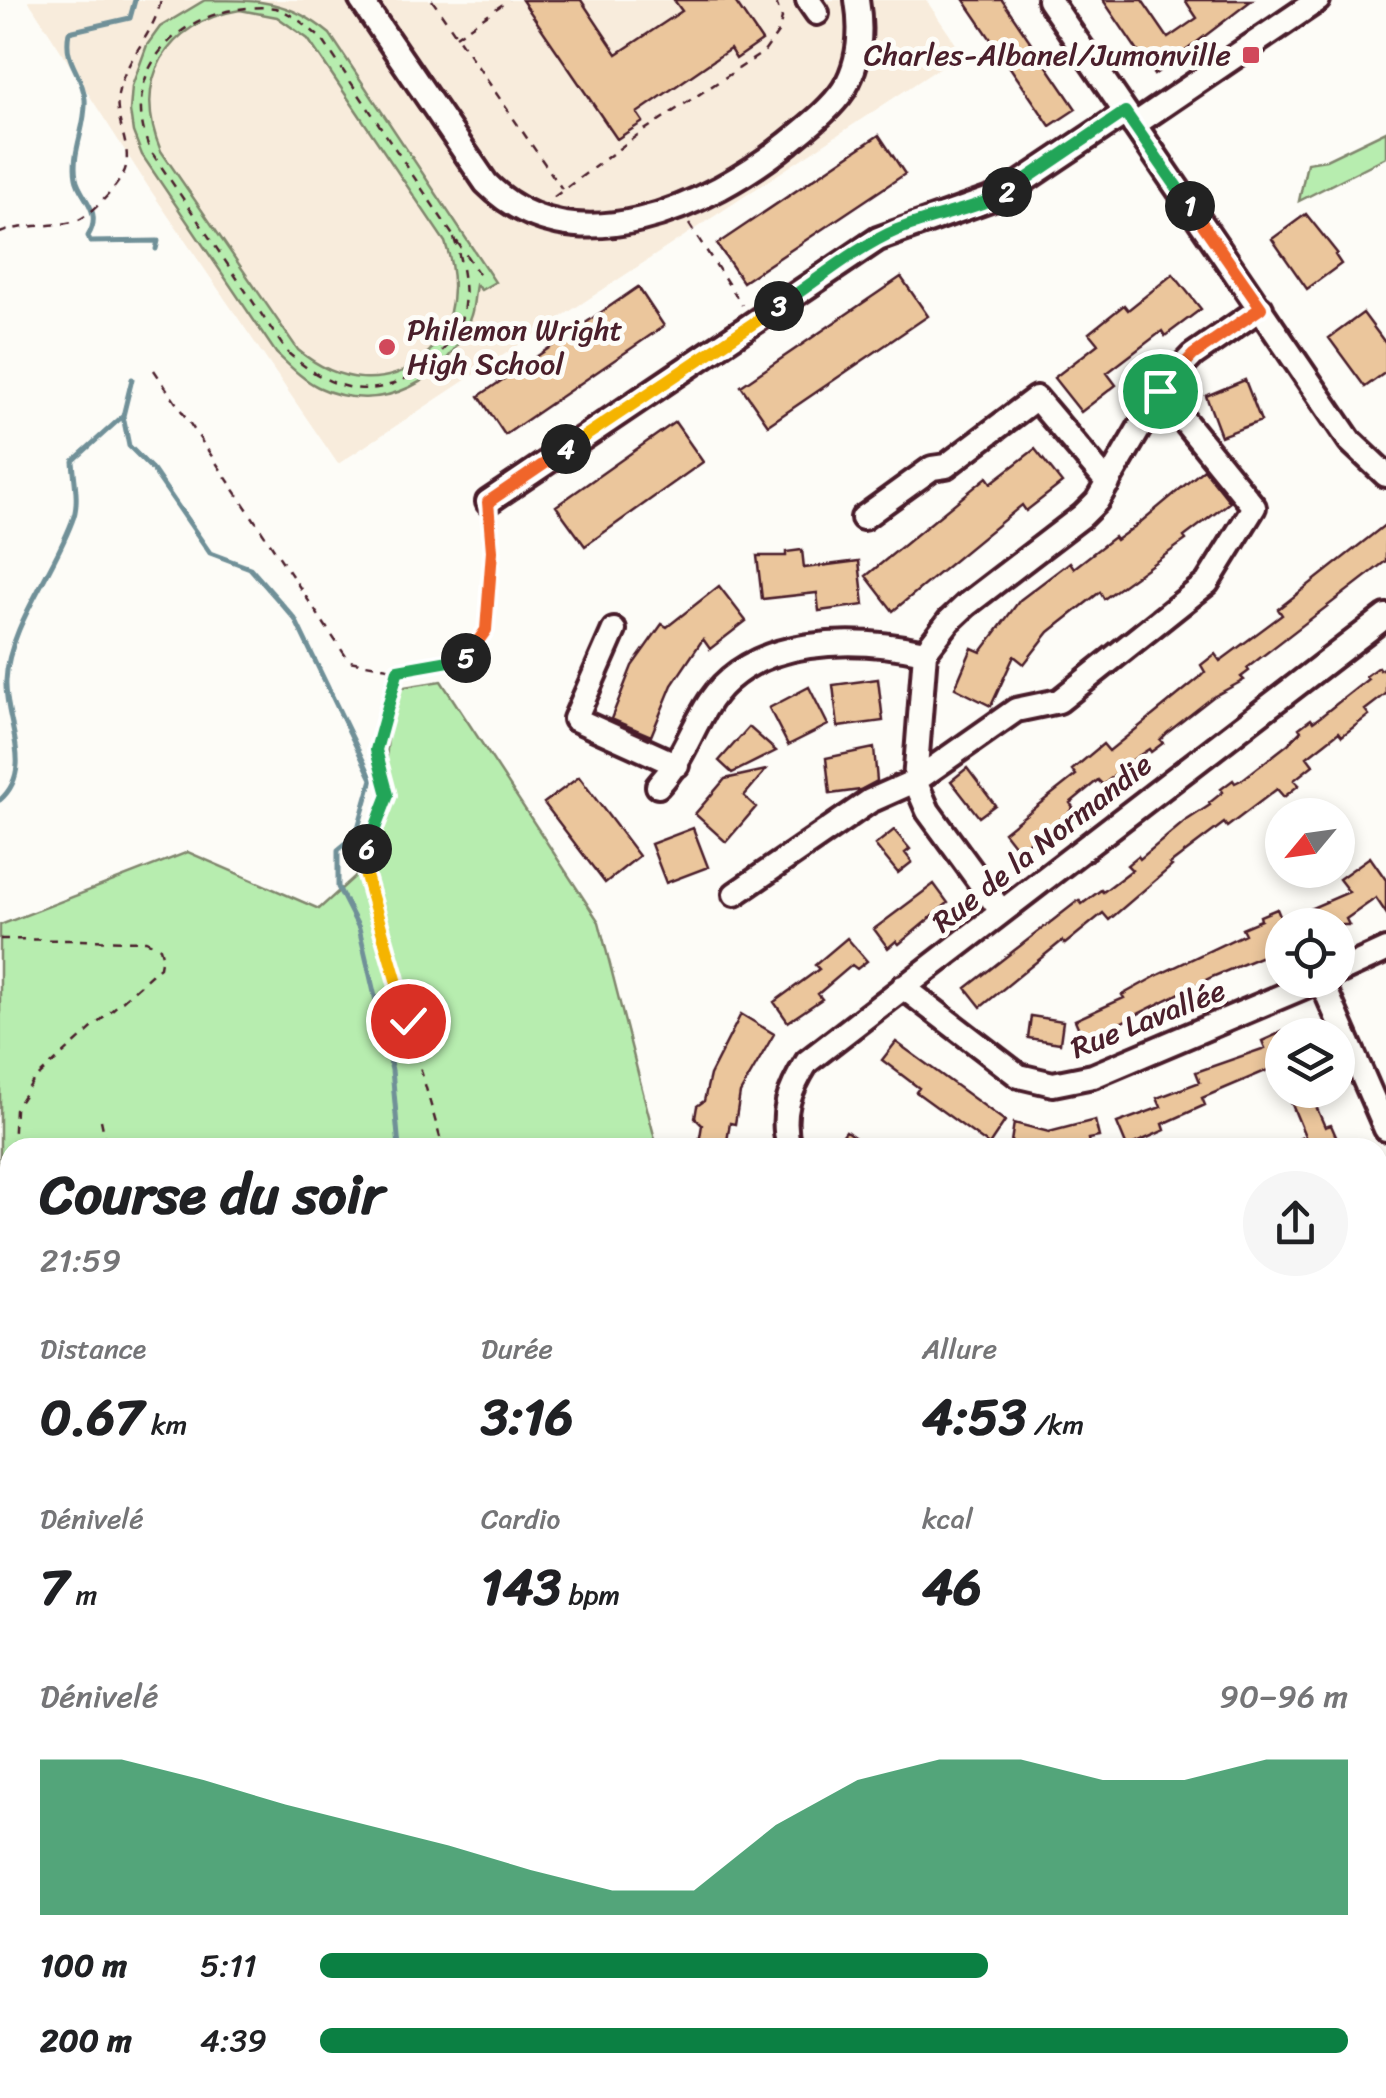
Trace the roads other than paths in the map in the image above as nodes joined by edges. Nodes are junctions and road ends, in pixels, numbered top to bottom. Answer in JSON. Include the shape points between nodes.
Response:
{"nodes":[{"id":1,"x":362,"y":0,"type":"edge"},
{"id":2,"x":857,"y":0,"type":"edge"},
{"id":3,"x":1049,"y":0,"type":"edge"},
{"id":4,"x":1318,"y":0,"type":"edge"},
{"id":5,"x":1130,"y":119,"type":"junction"},
{"id":6,"x":1261,"y":308,"type":"junction"},
{"id":7,"x":1160,"y":391,"type":"junction"},
{"id":8,"x":1384,"y":470,"type":"edge"},
{"id":9,"x":1108,"y":482,"type":"junction"},
{"id":10,"x":488,"y":502,"type":"road end"},
{"id":11,"x":864,"y":518,"type":"dead end"},
{"id":12,"x":1386,"y":616,"type":"edge"},
{"id":13,"x":614,"y":630,"type":"dead end"},
{"id":14,"x":925,"y":652,"type":"junction"},
{"id":15,"x":677,"y":765,"type":"junction"},
{"id":16,"x":915,"y":780,"type":"junction"},
{"id":17,"x":658,"y":786,"type":"dead end"},
{"id":18,"x":735,"y":894,"type":"dead end"},
{"id":19,"x":1002,"y":911,"type":"junction"},
{"id":20,"x":1386,"y":950,"type":"edge"},
{"id":21,"x":1355,"y":964,"type":"edge"},
{"id":22,"x":904,"y":987,"type":"junction"},
{"id":23,"x":1277,"y":998,"type":"edge"},
{"id":24,"x":1328,"y":998,"type":"edge"},
{"id":25,"x":1386,"y":1129,"type":"edge"},
{"id":26,"x":788,"y":1138,"type":"edge"}],
"edges":[{"from":1,"to":2,"type":"street","via":[[496,194],[556,224],[604,226],[678,208],[757,166],[810,124],[843,90],[859,48]]},
{"from":3,"to":5,"type":"street"},
{"from":4,"to":5,"type":"street"},
{"from":5,"to":6,"type":"street"},
{"from":5,"to":10,"type":"street","via":[[1004,194],[878,239]]},
{"from":6,"to":7,"type":"street","via":[[1193,355]]},
{"from":6,"to":8,"type":"street","via":[[1350,440]]},
{"from":7,"to":9,"type":"street"},
{"from":7,"to":16,"type":"street","via":[[1254,508],[1207,584],[1059,701],[1016,710]]},
{"from":9,"to":11,"type":"street","via":[[1036,398]]},
{"from":9,"to":14,"type":"street","via":[[1082,516],[966,605]]},
{"from":12,"to":19,"type":"street","name":"Rue de la Normandie"},
{"from":13,"to":15,"type":"street","via":[[576,718]]},
{"from":14,"to":15,"type":"street","via":[[851,642],[764,658],[712,698]]},
{"from":14,"to":16,"type":"street"},
{"from":15,"to":17,"type":"street"},
{"from":16,"to":18,"type":"street","via":[[870,801]]},
{"from":16,"to":19,"type":"street","via":[[928,811]]},
{"from":19,"to":22,"type":"street","name":"Rue de la Normandie"},
{"from":20,"to":21,"type":"street"},
{"from":22,"to":23,"type":"street","name":"Rue Lavallée","via":[[1019,1076],[1053,1084],[1093,1076]]},
{"from":22,"to":26,"type":"street","name":"Rue de la Normandie","via":[[807,1062],[789,1091]]},
{"from":24,"to":25,"type":"street"}]}
